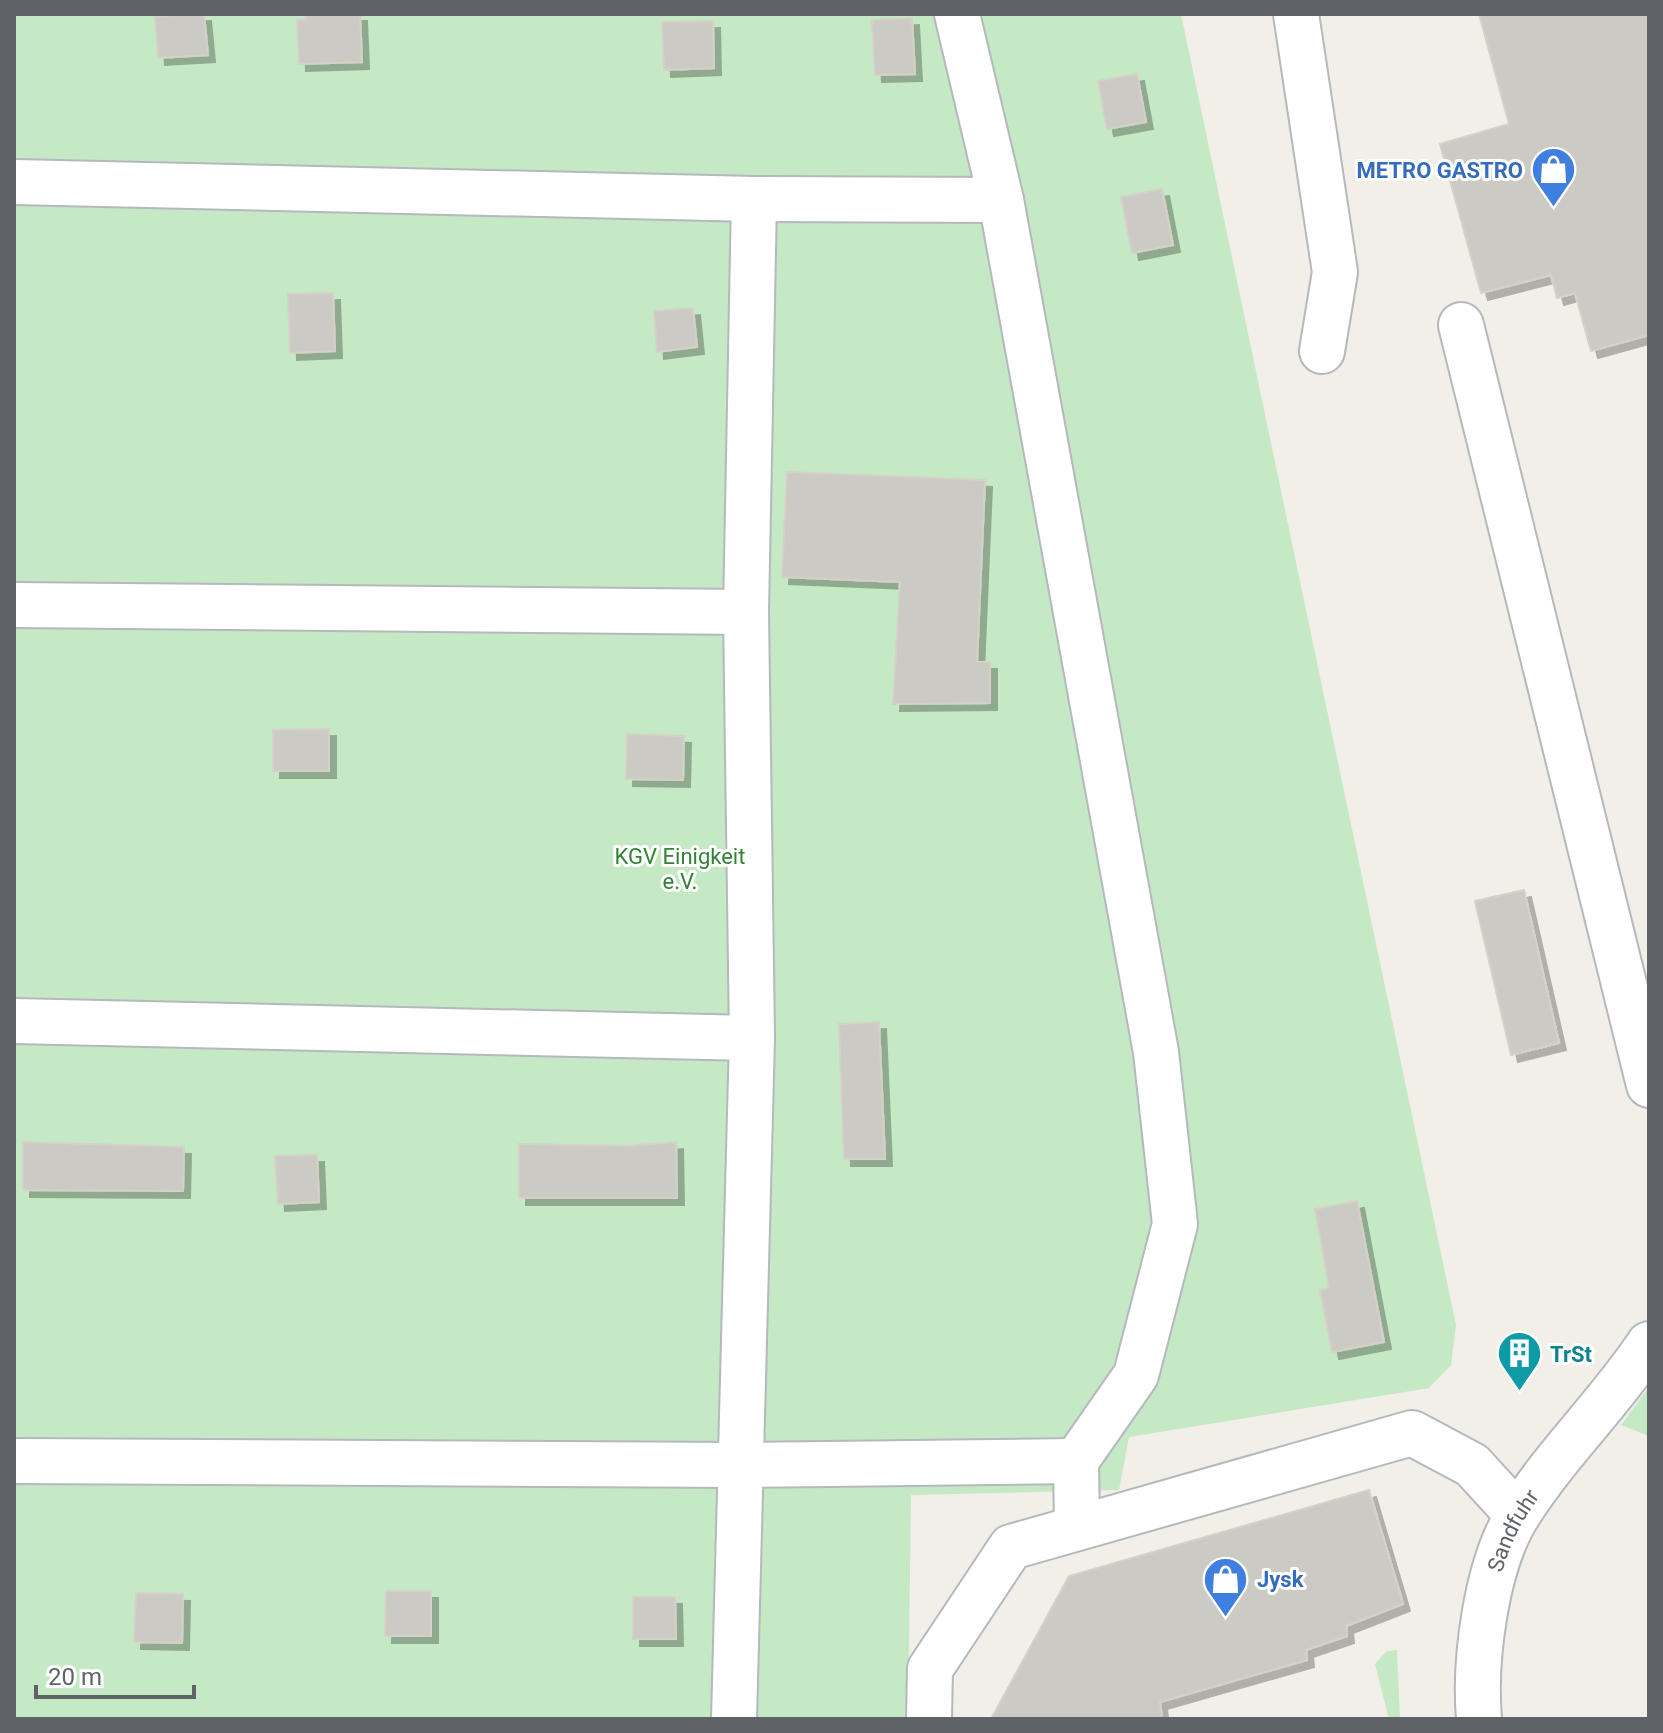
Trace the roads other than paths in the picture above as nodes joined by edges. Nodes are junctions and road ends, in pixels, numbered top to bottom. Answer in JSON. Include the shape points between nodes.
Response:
{"nodes":[{"id":1,"x":957,"y":14,"type":"edge"},
{"id":2,"x":1296,"y":14,"type":"edge"},
{"id":3,"x":14,"y":182,"type":"edge"},
{"id":4,"x":754,"y":199,"type":"junction"},
{"id":5,"x":1001,"y":200,"type":"junction"},
{"id":6,"x":1461,"y":325,"type":"dead end"},
{"id":7,"x":1322,"y":351,"type":"dead end"},
{"id":8,"x":14,"y":605,"type":"edge"},
{"id":9,"x":746,"y":612,"type":"junction"},
{"id":10,"x":14,"y":1021,"type":"edge"},
{"id":11,"x":752,"y":1038,"type":"junction"},
{"id":12,"x":1649,"y":1085,"type":"edge"},
{"id":13,"x":1638,"y":1360,"type":"edge"},
{"id":14,"x":14,"y":1461,"type":"edge"},
{"id":15,"x":1076,"y":1461,"type":"junction"},
{"id":16,"x":739,"y":1465,"type":"junction"},
{"id":17,"x":1517,"y":1514,"type":"junction"},
{"id":18,"x":1077,"y":1526,"type":"junction"},
{"id":19,"x":734,"y":1719,"type":"edge"},
{"id":20,"x":929,"y":1719,"type":"edge"},
{"id":21,"x":1479,"y":1719,"type":"edge"}],
"edges":[{"from":1,"to":5,"type":"street"},
{"from":2,"to":7,"type":"street","via":[[1335,272]]},
{"from":3,"to":4,"type":"street"},
{"from":4,"to":5,"type":"street"},
{"from":4,"to":9,"type":"street"},
{"from":5,"to":15,"type":"street","via":[[1156,1052],[1175,1224],[1136,1375]]},
{"from":6,"to":12,"type":"street"},
{"from":8,"to":9,"type":"street"},
{"from":9,"to":11,"type":"street"},
{"from":10,"to":11,"type":"street"},
{"from":11,"to":16,"type":"street"},
{"from":13,"to":17,"type":"street","name":"Sandfuhr"},
{"from":14,"to":16,"type":"street"},
{"from":15,"to":16,"type":"street"},
{"from":15,"to":18,"type":"street"},
{"from":16,"to":19,"type":"street"},
{"from":17,"to":18,"type":"street","via":[[1472,1465],[1412,1433]]},
{"from":17,"to":21,"type":"street","name":"Sandfuhr","via":[[1492,1580],[1476,1677]]},
{"from":18,"to":20,"type":"street","via":[[1011,1547],[930,1669]]}]}
